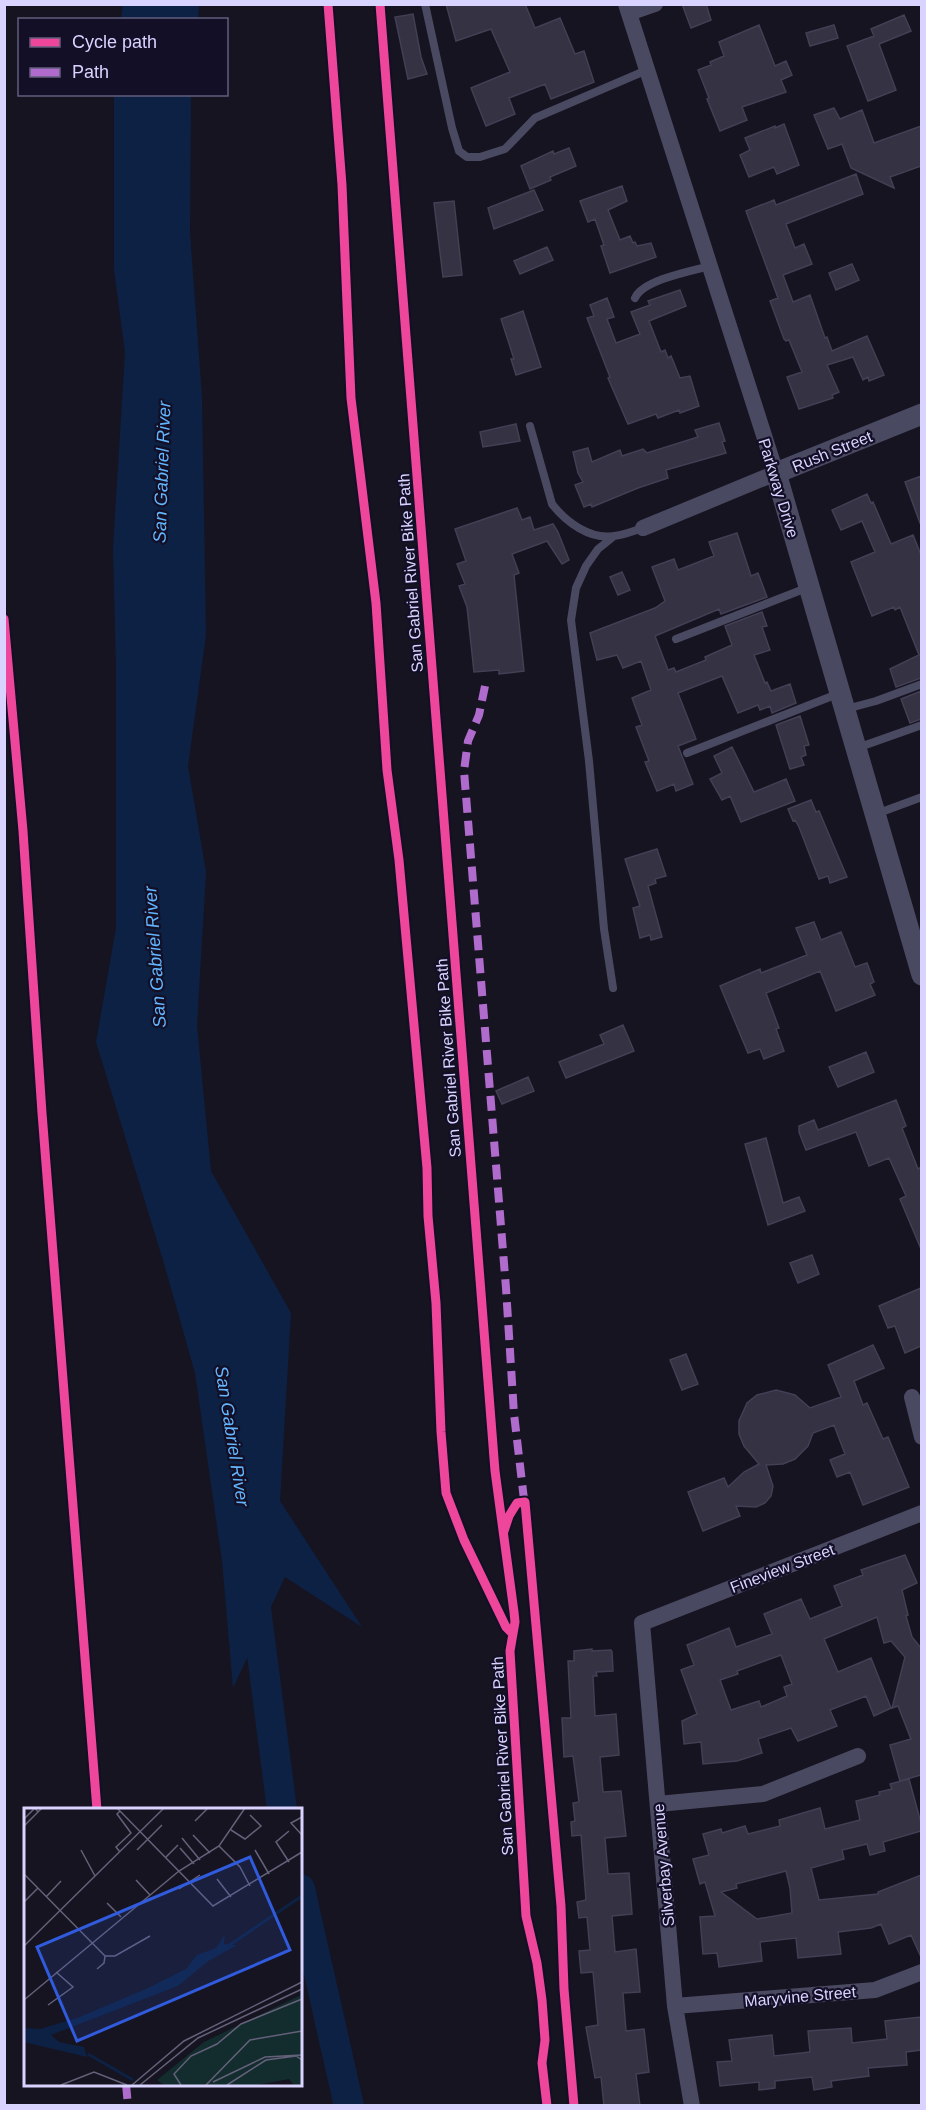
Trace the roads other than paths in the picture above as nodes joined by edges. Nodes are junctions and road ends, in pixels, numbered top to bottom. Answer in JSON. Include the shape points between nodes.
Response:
{"nodes":[{"id":1,"x":425,"y":4,"type":"edge"},
{"id":2,"x":655,"y":4,"type":"edge"},
{"id":3,"x":628,"y":9,"type":"edge"},
{"id":4,"x":647,"y":70,"type":"junction"},
{"id":5,"x":710,"y":266,"type":"junction"},
{"id":6,"x":635,"y":298,"type":"dead end"},
{"id":7,"x":921,"y":414,"type":"edge"},
{"id":8,"x":530,"y":426,"type":"dead end"},
{"id":9,"x":776,"y":473,"type":"junction"},
{"id":10,"x":642,"y":528,"type":"joint"},
{"id":11,"x":613,"y":537,"type":"junction"},
{"id":12,"x":809,"y":587,"type":"junction"},
{"id":13,"x":676,"y":639,"type":"dead end"},
{"id":14,"x":921,"y":684,"type":"edge"},
{"id":15,"x":843,"y":701,"type":"junction"},
{"id":16,"x":921,"y":725,"type":"edge"},
{"id":17,"x":857,"y":748,"type":"junction"},
{"id":18,"x":687,"y":753,"type":"dead end"},
{"id":19,"x":921,"y":797,"type":"edge"},
{"id":20,"x":876,"y":814,"type":"junction"},
{"id":21,"x":921,"y":975,"type":"edge"},
{"id":22,"x":613,"y":988,"type":"dead end"},
{"id":23,"x":912,"y":1397,"type":"dead end"},
{"id":24,"x":921,"y":1437,"type":"edge"},
{"id":25,"x":921,"y":1514,"type":"edge"},
{"id":26,"x":642,"y":1623,"type":"joint"},
{"id":27,"x":858,"y":1756,"type":"dead end"},
{"id":28,"x":658,"y":1804,"type":"junction"},
{"id":29,"x":921,"y":1972,"type":"edge"},
{"id":30,"x":675,"y":2006,"type":"junction"},
{"id":31,"x":692,"y":2106,"type":"edge"}],
"edges":[{"from":1,"to":4,"type":"lane","via":[[452,128],[459,151],[466,157],[505,149],[535,118]]},
{"from":2,"to":3,"type":"street"},
{"from":3,"to":4,"type":"street","name":"Parkway Drive"},
{"from":4,"to":5,"type":"street","name":"Parkway Drive"},
{"from":5,"to":6,"type":"lane","via":[[647,285]]},
{"from":5,"to":9,"type":"street","name":"Parkway Drive"},
{"from":7,"to":9,"type":"street","name":"Rush Street"},
{"from":8,"to":11,"type":"lane","via":[[552,504],[574,525],[592,535]]},
{"from":9,"to":10,"type":"street","name":"Rush Street"},
{"from":9,"to":12,"type":"street","name":"Parkway Drive"},
{"from":10,"to":11,"type":"lane"},
{"from":11,"to":22,"type":"lane","via":[[586,566],[576,588],[571,620]]},
{"from":12,"to":13,"type":"lane"},
{"from":12,"to":15,"type":"street","name":"Parkway Drive"},
{"from":14,"to":15,"type":"lane","via":[[876,701]]},
{"from":15,"to":17,"type":"street","name":"Parkway Drive"},
{"from":15,"to":18,"type":"lane"},
{"from":16,"to":17,"type":"lane"},
{"from":17,"to":20,"type":"street","name":"Parkway Drive"},
{"from":19,"to":20,"type":"lane"},
{"from":20,"to":21,"type":"street","name":"Parkway Drive"},
{"from":23,"to":24,"type":"street"},
{"from":25,"to":26,"type":"street","name":"Fineview Street"},
{"from":26,"to":28,"type":"street","name":"Silverbay Avenue"},
{"from":27,"to":28,"type":"street","via":[[763,1794]]},
{"from":28,"to":30,"type":"street","name":"Silverbay Avenue"},
{"from":29,"to":30,"type":"street","name":"Maryvine Street","via":[[875,1990]]},
{"from":30,"to":31,"type":"street","name":"Silverbay Avenue"}]}
